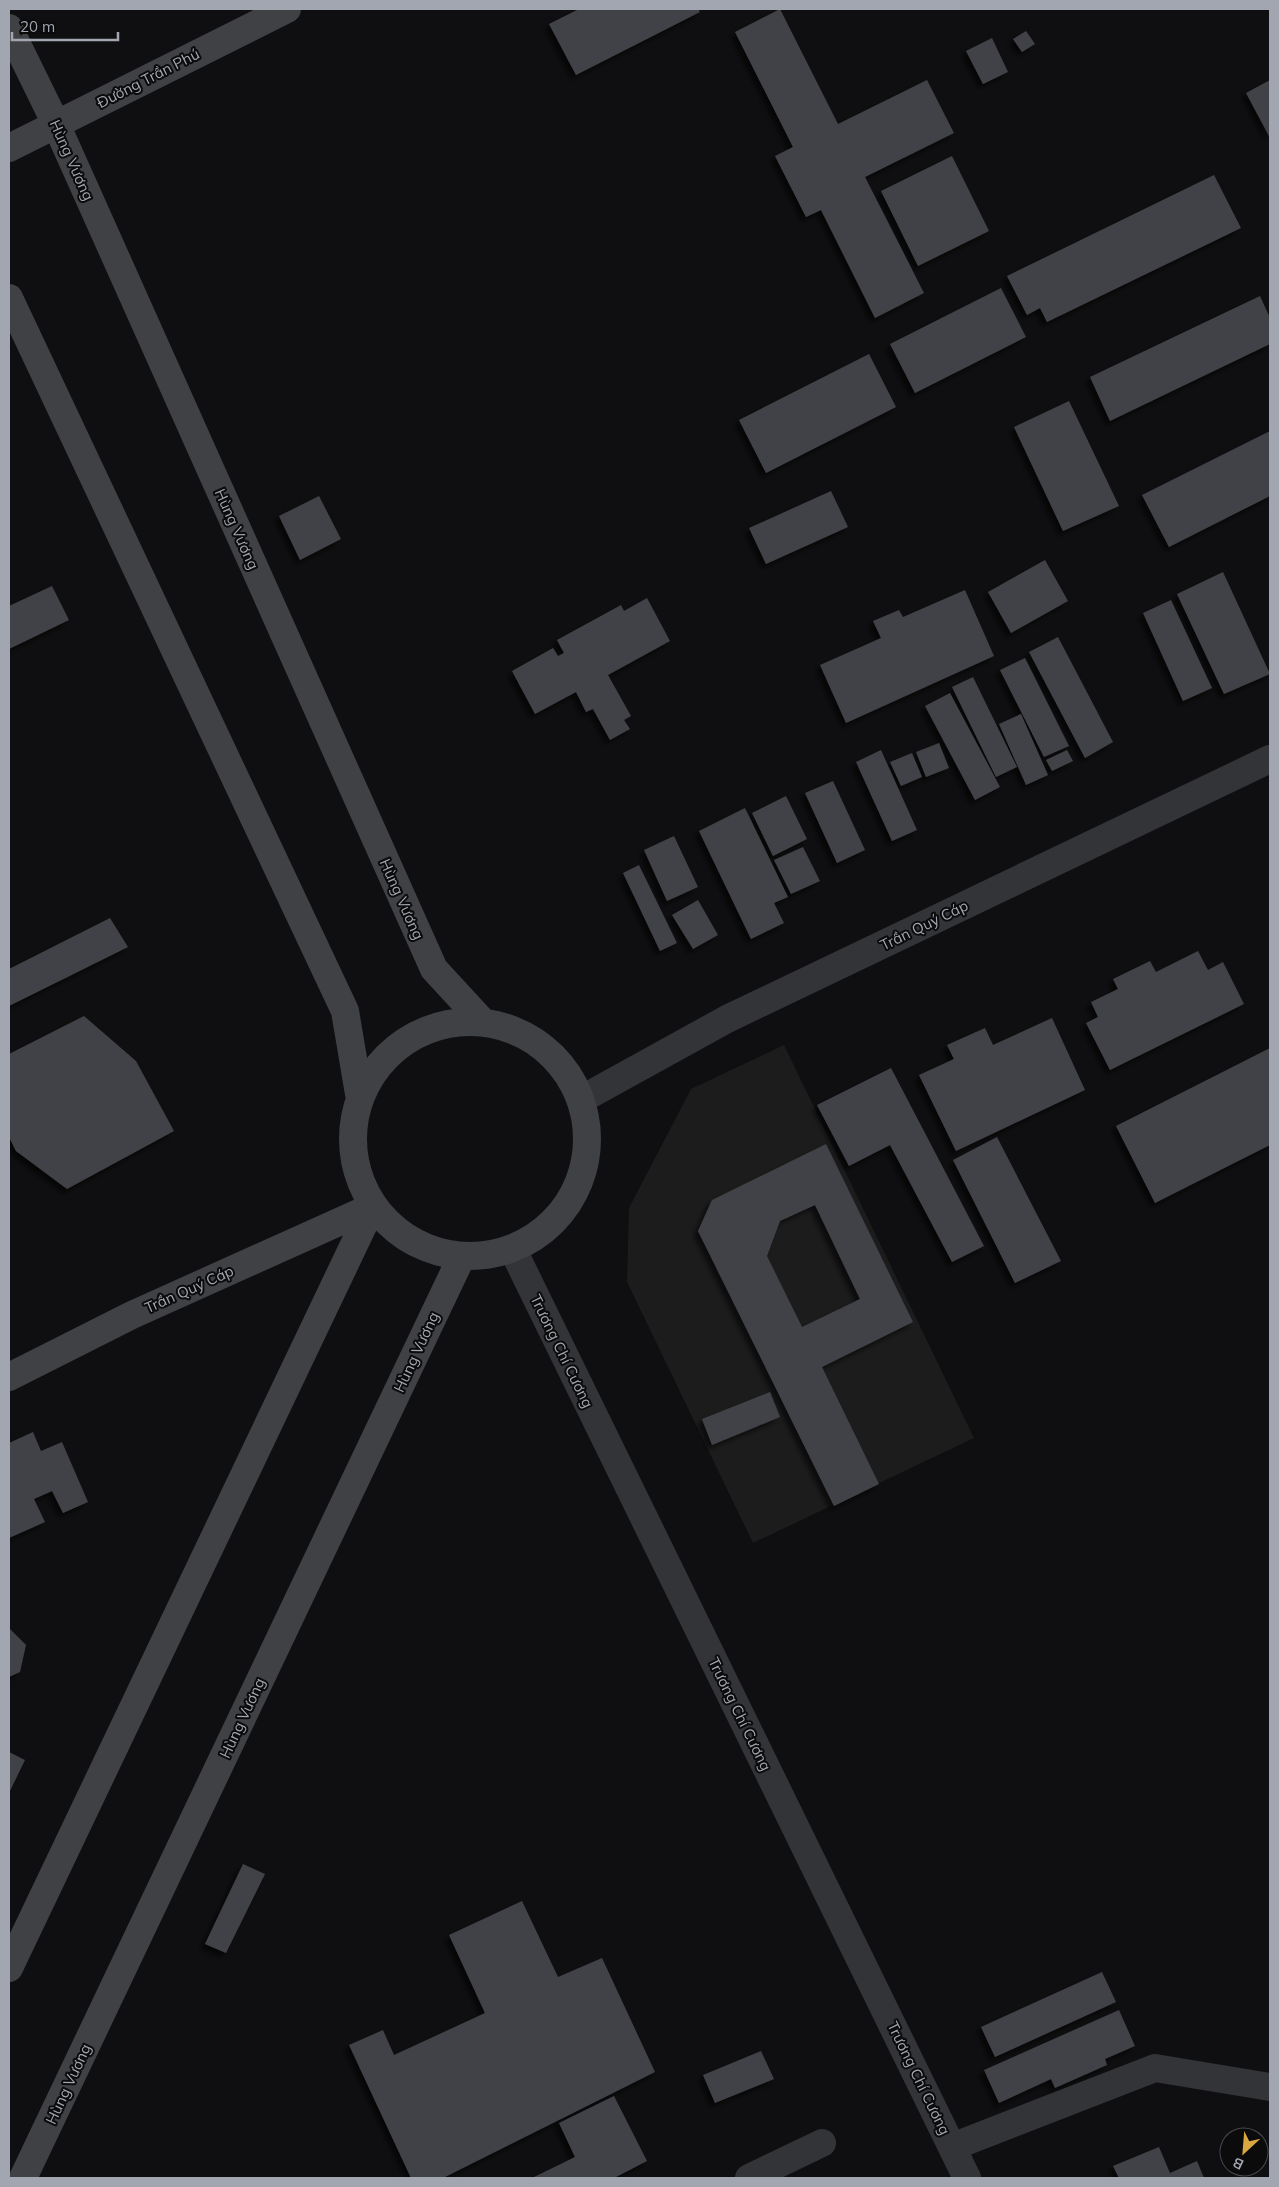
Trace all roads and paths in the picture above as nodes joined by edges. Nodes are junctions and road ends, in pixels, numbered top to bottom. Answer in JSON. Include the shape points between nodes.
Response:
{"nodes":[{"id":1,"x":287,"y":9,"type":"edge"},
{"id":2,"x":9,"y":28,"type":"edge"},
{"id":3,"x":56,"y":124,"type":"junction"},
{"id":4,"x":9,"y":148,"type":"edge"},
{"id":5,"x":9,"y":298,"type":"edge"},
{"id":6,"x":1270,"y":759,"type":"edge"},
{"id":7,"x":481,"y":1020,"type":"junction"},
{"id":8,"x":359,"y":1094,"type":"junction"},
{"id":9,"x":582,"y":1099,"type":"junction"},
{"id":10,"x":372,"y":1207,"type":"junction"},
{"id":11,"x":513,"y":1250,"type":"junction"},
{"id":12,"x":461,"y":1258,"type":"junction"},
{"id":13,"x":9,"y":1377,"type":"edge"},
{"id":14,"x":9,"y":1968,"type":"edge"},
{"id":15,"x":1270,"y":2087,"type":"edge"},
{"id":16,"x":822,"y":2143,"type":"dead end"},
{"id":17,"x":952,"y":2147,"type":"junction"},
{"id":18,"x":23,"y":2178,"type":"edge"},
{"id":19,"x":749,"y":2178,"type":"edge"},
{"id":20,"x":968,"y":2178,"type":"edge"}],
"edges":[{"from":1,"to":3,"type":"main road","name":"Đường Trần Phú"},
{"from":2,"to":3,"type":"main road","name":"Hùng Vương"},
{"from":3,"to":4,"type":"main road","name":"Đường Trần Phú"},
{"from":3,"to":7,"type":"main road","name":"Hùng Vương","via":[[434,969]]},
{"from":5,"to":8,"type":"main road","via":[[345,1011]]},
{"from":6,"to":9,"type":"street","name":"Trần Quý Cáp","via":[[727,1019]]},
{"from":7,"to":8,"type":"main road","via":[[431,1026],[387,1052]]},
{"from":7,"to":9,"type":"main road","via":[[524,1033],[559,1061]]},
{"from":8,"to":10,"type":"main road","via":[[351,1152]]},
{"from":9,"to":11,"type":"main road","via":[[588,1159],[562,1215]]},
{"from":10,"to":12,"type":"main road","via":[[411,1242]]},
{"from":10,"to":13,"type":"main road","name":"Trần Quý Cáp","via":[[132,1315]]},
{"from":10,"to":14,"type":"main road"},
{"from":11,"to":12,"type":"main road"},
{"from":11,"to":17,"type":"street","name":"Trương Chí Cương"},
{"from":12,"to":18,"type":"main road","name":"Hùng Vương"},
{"from":15,"to":17,"type":"street","via":[[1155,2068]]},
{"from":16,"to":19,"type":"street"},
{"from":17,"to":20,"type":"street","name":"Trương Chí Cương"}]}
